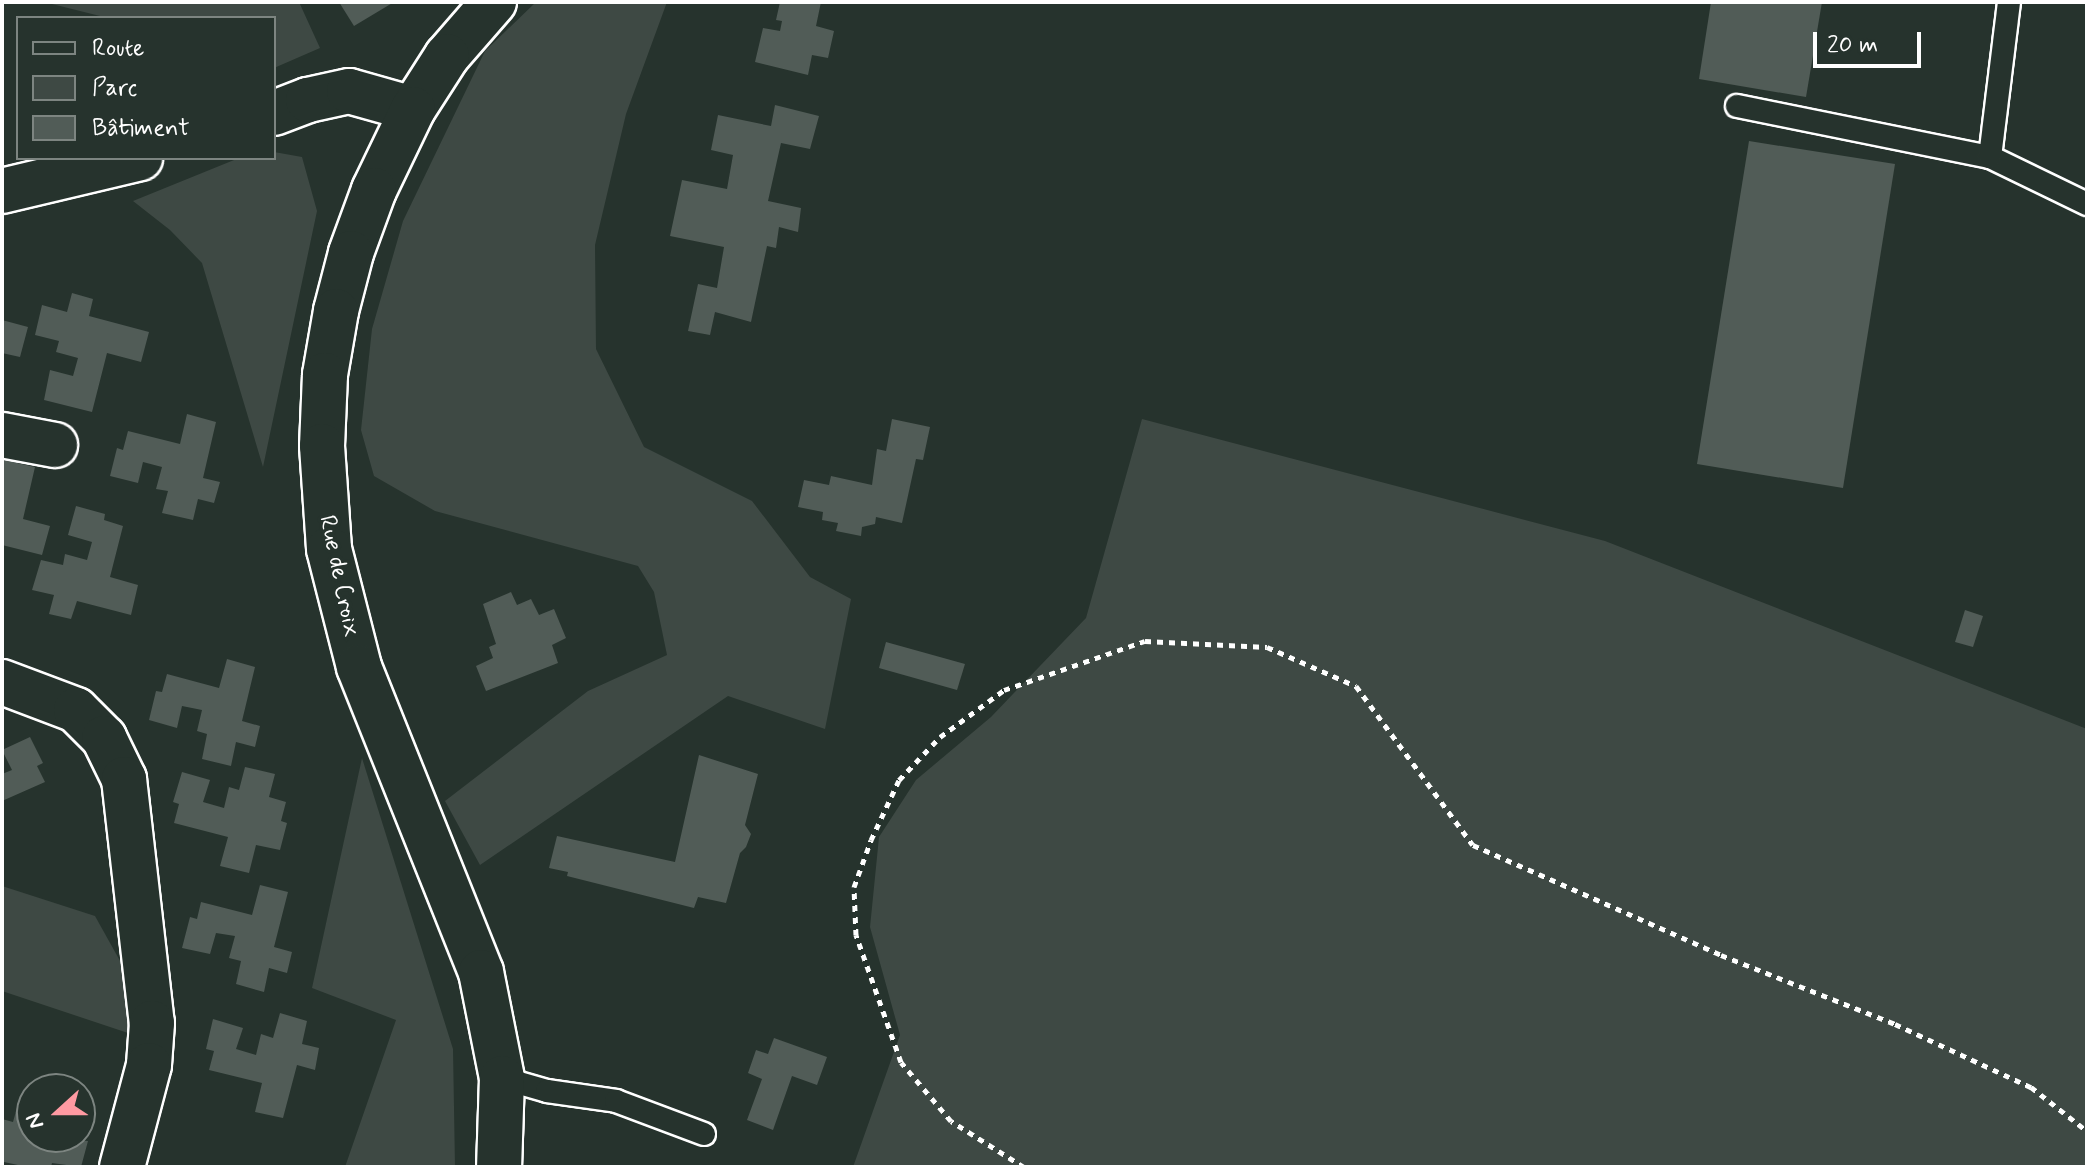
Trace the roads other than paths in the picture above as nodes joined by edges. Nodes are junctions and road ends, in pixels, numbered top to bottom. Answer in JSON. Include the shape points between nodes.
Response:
{"nodes":[{"id":1,"x":494,"y":2,"type":"edge"},
{"id":2,"x":2009,"y":2,"type":"edge"},
{"id":3,"x":1737,"y":106,"type":"dead end"},
{"id":4,"x":413,"y":109,"type":"junction"},
{"id":5,"x":276,"y":112,"type":"edge"},
{"id":6,"x":1990,"y":157,"type":"junction"},
{"id":7,"x":132,"y":160,"type":"edge"},
{"id":8,"x":2,"y":191,"type":"edge"},
{"id":9,"x":2087,"y":204,"type":"edge"},
{"id":10,"x":2,"y":435,"type":"edge"},
{"id":11,"x":55,"y":445,"type":"dead end"},
{"id":12,"x":2,"y":682,"type":"edge"},
{"id":13,"x":502,"y":1078,"type":"junction"},
{"id":14,"x":704,"y":1134,"type":"dead end"},
{"id":15,"x":122,"y":1167,"type":"edge"},
{"id":16,"x":499,"y":1167,"type":"edge"}],
"edges":[{"from":1,"to":4,"type":"main road","name":"Rue de Croix","via":[[447,56]]},
{"from":2,"to":6,"type":"lane"},
{"from":3,"to":6,"type":"lane"},
{"from":4,"to":5,"type":"main road","via":[[349,91]]},
{"from":4,"to":13,"type":"main road","name":"Rue de Croix","via":[[364,217],[336,311],[323,410],[325,517],[334,576],[359,667],[481,972]]},
{"from":6,"to":9,"type":"lane"},
{"from":7,"to":8,"type":"main road"},
{"from":10,"to":11,"type":"main road"},
{"from":12,"to":15,"type":"main road","via":[[85,717],[104,738],[124,779],[152,1023],[149,1065]]},
{"from":13,"to":14,"type":"lane","via":[[616,1101]]},
{"from":13,"to":16,"type":"main road","name":"Rue de Croix"}]}
